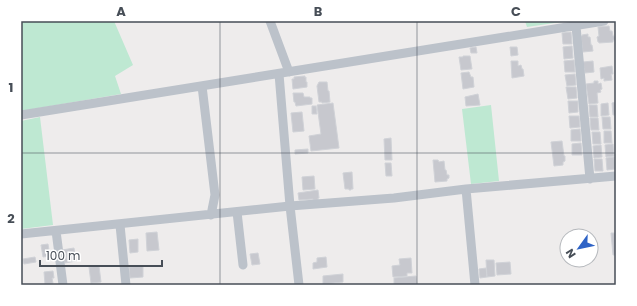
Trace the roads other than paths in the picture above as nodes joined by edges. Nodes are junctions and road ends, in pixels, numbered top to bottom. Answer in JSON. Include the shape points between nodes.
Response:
{"nodes":[{"id":1,"x":270,"y":21,"type":"edge"},
{"id":2,"x":604,"y":21,"type":"edge"},
{"id":3,"x":576,"y":26,"type":"junction"},
{"id":4,"x":289,"y":72,"type":"junction"},
{"id":5,"x":280,"y":74,"type":"junction"},
{"id":6,"x":202,"y":86,"type":"junction"},
{"id":7,"x":21,"y":115,"type":"edge"},
{"id":8,"x":616,"y":176,"type":"edge"},
{"id":9,"x":590,"y":179,"type":"junction"},
{"id":10,"x":466,"y":190,"type":"junction"},
{"id":11,"x":290,"y":206,"type":"junction"},
{"id":12,"x":237,"y":212,"type":"junction"},
{"id":13,"x":211,"y":215,"type":"junction"},
{"id":14,"x":120,"y":225,"type":"junction"},
{"id":15,"x":56,"y":231,"type":"junction"},
{"id":16,"x":21,"y":234,"type":"edge"},
{"id":17,"x":243,"y":265,"type":"dead end"},
{"id":18,"x":63,"y":285,"type":"edge"},
{"id":19,"x":116,"y":285,"type":"edge"},
{"id":20,"x":125,"y":285,"type":"edge"},
{"id":21,"x":299,"y":285,"type":"edge"},
{"id":22,"x":475,"y":285,"type":"edge"}],
"edges":[{"from":1,"to":4,"type":"street"},
{"from":2,"to":3,"type":"street"},
{"from":3,"to":4,"type":"street"},
{"from":3,"to":9,"type":"street"},
{"from":4,"to":5,"type":"street"},
{"from":5,"to":6,"type":"street"},
{"from":5,"to":11,"type":"street"},
{"from":6,"to":7,"type":"street"},
{"from":6,"to":13,"type":"street","via":[[215,195]]},
{"from":8,"to":9,"type":"street"},
{"from":9,"to":10,"type":"street"},
{"from":10,"to":11,"type":"street"},
{"from":10,"to":22,"type":"street"},
{"from":11,"to":12,"type":"street"},
{"from":11,"to":21,"type":"street"},
{"from":12,"to":13,"type":"street"},
{"from":12,"to":17,"type":"street"},
{"from":13,"to":14,"type":"street"},
{"from":14,"to":15,"type":"street"},
{"from":14,"to":20,"type":"street"},
{"from":15,"to":16,"type":"street"},
{"from":15,"to":18,"type":"street"},
{"from":19,"to":20,"type":"street"}]}
